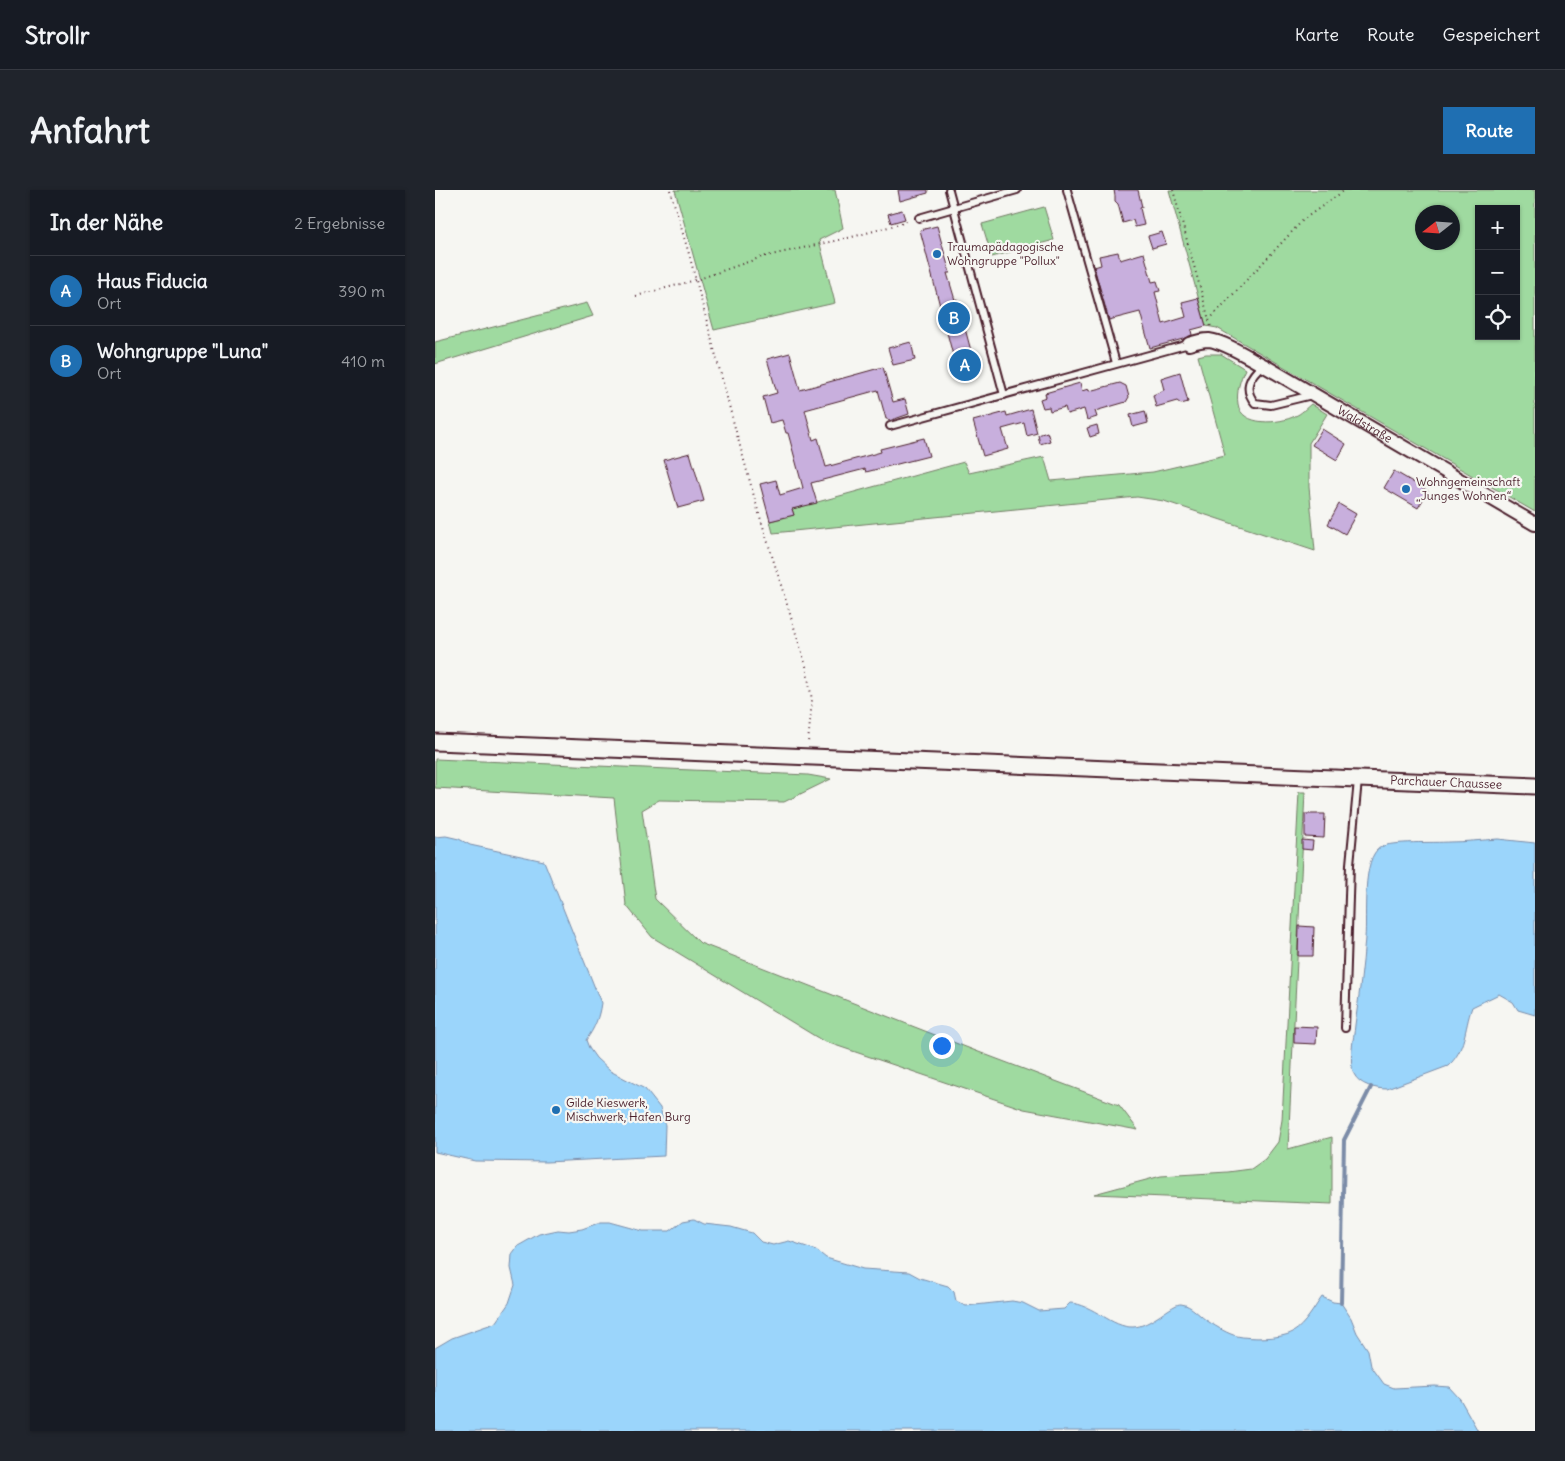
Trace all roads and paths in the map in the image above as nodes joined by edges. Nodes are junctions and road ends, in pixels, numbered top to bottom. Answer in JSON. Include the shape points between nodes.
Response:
{"nodes":[{"id":1,"x":670,"y":190,"type":"edge"},
{"id":2,"x":949,"y":190,"type":"edge"},
{"id":3,"x":1017,"y":190,"type":"edge"},
{"id":4,"x":1067,"y":190,"type":"edge"},
{"id":5,"x":1173,"y":190,"type":"edge"},
{"id":6,"x":1345,"y":190,"type":"edge"},
{"id":7,"x":954,"y":207,"type":"junction"},
{"id":8,"x":919,"y":218,"type":"joint"},
{"id":9,"x":696,"y":280,"type":"junction"},
{"id":10,"x":636,"y":296,"type":"dead end"},
{"id":11,"x":1209,"y":320,"type":"junction"},
{"id":12,"x":1215,"y":341,"type":"junction"},
{"id":13,"x":1189,"y":344,"type":"joint"},
{"id":14,"x":1116,"y":363,"type":"junction"},
{"id":15,"x":1263,"y":365,"type":"junction"},
{"id":16,"x":1005,"y":395,"type":"junction"},
{"id":17,"x":1313,"y":395,"type":"junction"},
{"id":18,"x":889,"y":426,"type":"dead end"},
{"id":19,"x":1535,"y":524,"type":"edge"},
{"id":20,"x":435,"y":742,"type":"edge"},
{"id":21,"x":807,"y":756,"type":"junction"},
{"id":22,"x":1358,"y":779,"type":"junction"},
{"id":23,"x":1535,"y":786,"type":"edge"},
{"id":24,"x":1345,"y":1028,"type":"dead end"}],
"edges":[{"from":1,"to":9,"type":"path"},
{"from":2,"to":7,"type":"lane"},
{"from":3,"to":7,"type":"lane"},
{"from":4,"to":14,"type":"lane"},
{"from":5,"to":11,"type":"path"},
{"from":6,"to":11,"type":"path","via":[[1304,220]]},
{"from":7,"to":8,"type":"lane"},
{"from":7,"to":16,"type":"lane"},
{"from":8,"to":9,"type":"path","via":[[890,228],[762,257]]},
{"from":9,"to":10,"type":"path"},
{"from":9,"to":21,"type":"path","via":[[757,507],[806,666],[812,700]]},
{"from":11,"to":12,"type":"path"},
{"from":12,"to":13,"type":"street","via":[[1201,340]]},
{"from":12,"to":15,"type":"street","name":"Waldstraße"},
{"from":13,"to":14,"type":"lane"},
{"from":14,"to":16,"type":"lane"},
{"from":15,"to":17,"type":"street","name":"Waldstraße"},
{"from":15,"to":17,"type":"lane","via":[[1255,370],[1248,386],[1248,394],[1255,403],[1271,405]]},
{"from":16,"to":18,"type":"lane"},
{"from":17,"to":19,"type":"street","name":"Waldstraße"},
{"from":20,"to":21,"type":"street","name":"Parchauer Chaussee"},
{"from":21,"to":22,"type":"street","name":"Parchauer Chaussee"},
{"from":22,"to":23,"type":"street","name":"Parchauer Chaussee"},
{"from":22,"to":24,"type":"lane","via":[[1349,864]]}]}
